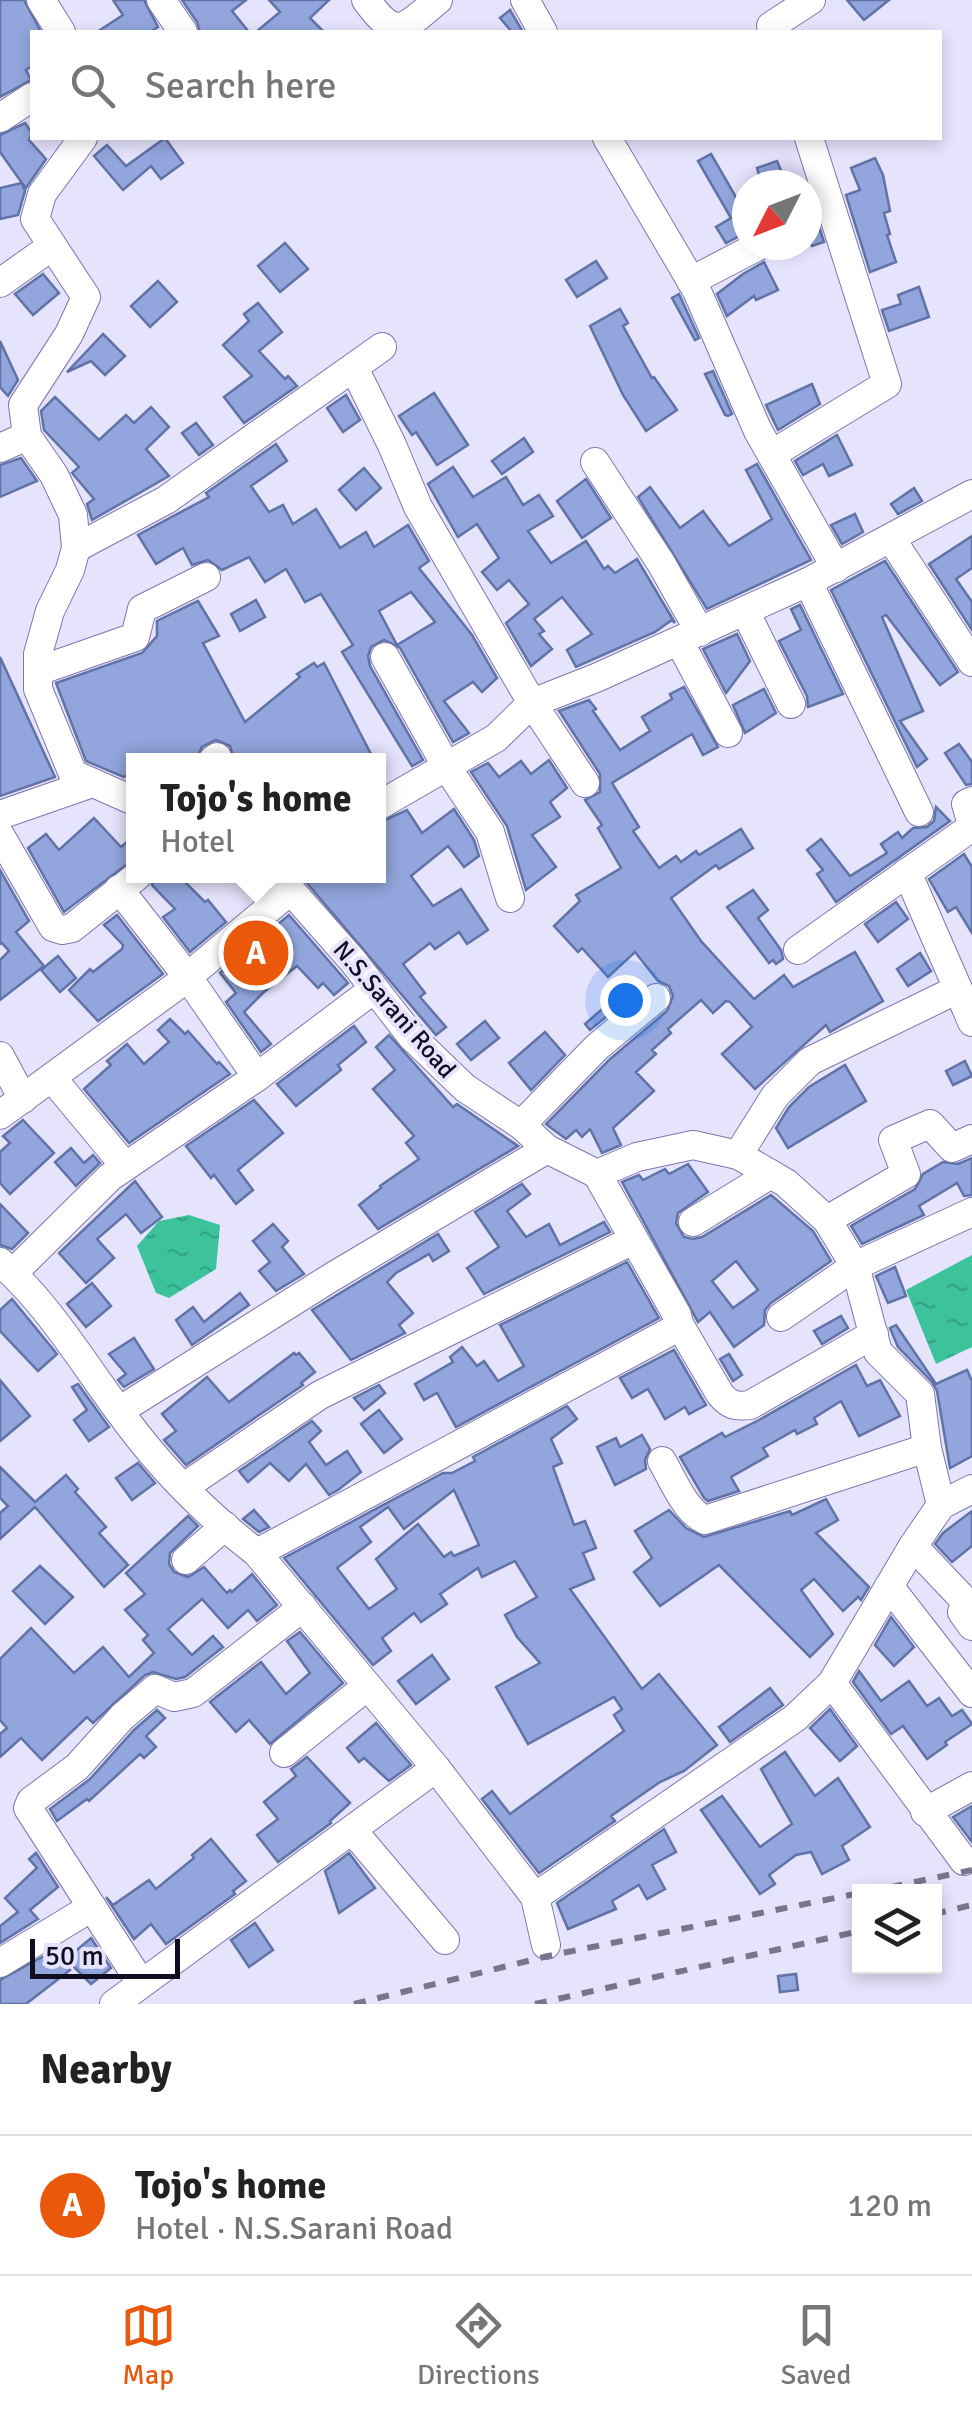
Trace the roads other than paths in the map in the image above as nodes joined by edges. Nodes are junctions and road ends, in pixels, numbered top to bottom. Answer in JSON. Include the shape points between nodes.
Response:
{"nodes":[{"id":1,"x":41,"y":0,"type":"edge"},
{"id":2,"x":161,"y":0,"type":"edge"},
{"id":3,"x":366,"y":0,"type":"edge"},
{"id":4,"x":438,"y":0,"type":"edge"},
{"id":5,"x":526,"y":0,"type":"edge"},
{"id":6,"x":811,"y":0,"type":"edge"},
{"id":7,"x":60,"y":30,"type":"edge"},
{"id":8,"x":181,"y":30,"type":"edge"},
{"id":9,"x":542,"y":30,"type":"edge"},
{"id":10,"x":767,"y":30,"type":"edge"},
{"id":11,"x":30,"y":98,"type":"edge"},
{"id":12,"x":0,"y":118,"type":"edge"},
{"id":13,"x":82,"y":140,"type":"edge"},
{"id":14,"x":608,"y":140,"type":"edge"},
{"id":15,"x":810,"y":140,"type":"edge"},
{"id":16,"x":833,"y":208,"type":"junction"},
{"id":17,"x":822,"y":214,"type":"edge"},
{"id":18,"x":52,"y":246,"type":"junction"},
{"id":19,"x":732,"y":260,"type":"edge"},
{"id":20,"x":691,"y":281,"type":"junction"},
{"id":21,"x":0,"y":282,"type":"edge"},
{"id":22,"x":382,"y":348,"type":"dead end"},
{"id":23,"x":354,"y":368,"type":"junction"},
{"id":24,"x":28,"y":436,"type":"junction"},
{"id":25,"x":0,"y":448,"type":"edge"},
{"id":26,"x":772,"y":454,"type":"junction"},
{"id":27,"x":594,"y":462,"type":"dead end"},
{"id":28,"x":967,"y":509,"type":"edge"},
{"id":29,"x":892,"y":540,"type":"junction"},
{"id":30,"x":76,"y":548,"type":"junction"},
{"id":31,"x":836,"y":568,"type":"junction"},
{"id":32,"x":206,"y":577,"type":"dead end"},
{"id":33,"x":808,"y":582,"type":"junction"},
{"id":34,"x":744,"y":611,"type":"junction"},
{"id":35,"x":690,"y":636,"type":"junction"},
{"id":36,"x":385,"y":656,"type":"dead end"},
{"id":37,"x":972,"y":662,"type":"edge"},
{"id":38,"x":38,"y":671,"type":"junction"},
{"id":39,"x":532,"y":703,"type":"junction"},
{"id":40,"x":791,"y":704,"type":"dead end"},
{"id":41,"x":728,"y":733,"type":"dead end"},
{"id":42,"x":448,"y":768,"type":"junction"},
{"id":43,"x":92,"y":783,"type":"junction"},
{"id":44,"x":584,"y":784,"type":"dead end"},
{"id":45,"x":126,"y":798,"type":"edge"},
{"id":46,"x":972,"y":801,"type":"edge"},
{"id":47,"x":386,"y":802,"type":"edge"},
{"id":48,"x":919,"y":812,"type":"dead end"},
{"id":49,"x":0,"y":815,"type":"edge"},
{"id":50,"x":972,"y":826,"type":"edge"},
{"id":51,"x":0,"y":835,"type":"edge"},
{"id":52,"x":908,"y":872,"type":"junction"},
{"id":53,"x":127,"y":883,"type":"edge"},
{"id":54,"x":129,"y":883,"type":"edge"},
{"id":55,"x":284,"y":883,"type":"edge"},
{"id":56,"x":510,"y":898,"type":"dead end"},
{"id":57,"x":798,"y":950,"type":"dead end"},
{"id":58,"x":187,"y":976,"type":"junction"},
{"id":59,"x":374,"y":989,"type":"junction"},
{"id":60,"x":958,"y":989,"type":"junction"},
{"id":61,"x":656,"y":998,"type":"dead end"},
{"id":62,"x":972,"y":1022,"type":"edge"},
{"id":63,"x":0,"y":1056,"type":"edge"},
{"id":64,"x":257,"y":1077,"type":"junction"},
{"id":65,"x":52,"y":1078,"type":"junction"},
{"id":66,"x":23,"y":1098,"type":"junction"},
{"id":67,"x":0,"y":1116,"type":"edge"},
{"id":68,"x":521,"y":1125,"type":"junction"},
{"id":69,"x":972,"y":1139,"type":"edge"},
{"id":70,"x":546,"y":1149,"type":"junction"},
{"id":71,"x":738,"y":1155,"type":"junction"},
{"id":72,"x":125,"y":1166,"type":"junction"},
{"id":73,"x":597,"y":1174,"type":"junction"},
{"id":74,"x":771,"y":1174,"type":"junction"},
{"id":75,"x":972,"y":1212,"type":"edge"},
{"id":76,"x":827,"y":1220,"type":"junction"},
{"id":77,"x":692,"y":1222,"type":"dead end"},
{"id":78,"x":633,"y":1240,"type":"junction"},
{"id":79,"x":855,"y":1266,"type":"junction"},
{"id":80,"x":6,"y":1267,"type":"edge"},
{"id":81,"x":781,"y":1317,"type":"dead end"},
{"id":82,"x":679,"y":1324,"type":"junction"},
{"id":83,"x":874,"y":1334,"type":"junction"},
{"id":84,"x":118,"y":1410,"type":"junction"},
{"id":85,"x":927,"y":1448,"type":"junction"},
{"id":86,"x":662,"y":1462,"type":"dead end"},
{"id":87,"x":184,"y":1487,"type":"junction"},
{"id":88,"x":972,"y":1489,"type":"edge"},
{"id":89,"x":941,"y":1505,"type":"junction"},
{"id":90,"x":224,"y":1526,"type":"junction"},
{"id":91,"x":913,"y":1546,"type":"junction"},
{"id":92,"x":258,"y":1553,"type":"junction"},
{"id":93,"x":186,"y":1560,"type":"dead end"},
{"id":94,"x":888,"y":1586,"type":"junction"},
{"id":95,"x":303,"y":1607,"type":"junction"},
{"id":96,"x":972,"y":1626,"type":"edge"},
{"id":97,"x":832,"y":1683,"type":"junction"},
{"id":98,"x":366,"y":1687,"type":"junction"},
{"id":99,"x":972,"y":1693,"type":"edge"},
{"id":100,"x":284,"y":1753,"type":"dead end"},
{"id":101,"x":436,"y":1768,"type":"junction"},
{"id":102,"x":972,"y":1786,"type":"edge"},
{"id":103,"x":925,"y":1812,"type":"junction"},
{"id":104,"x":354,"y":1831,"type":"junction"},
{"id":105,"x":964,"y":1860,"type":"dead end"},
{"id":106,"x":536,"y":1897,"type":"junction"},
{"id":107,"x":92,"y":1907,"type":"junction"},
{"id":108,"x":445,"y":1940,"type":"dead end"},
{"id":109,"x":546,"y":1945,"type":"dead end"},
{"id":110,"x":0,"y":1963,"type":"edge"},
{"id":111,"x":141,"y":1983,"type":"junction"},
{"id":112,"x":114,"y":2004,"type":"edge"}],
"edges":[{"from":1,"to":7,"type":"street"},
{"from":2,"to":8,"type":"street"},
{"from":3,"to":4,"type":"street","via":[[396,29]]},
{"from":5,"to":9,"type":"street"},
{"from":6,"to":10,"type":"street"},
{"from":11,"to":12,"type":"street"},
{"from":13,"to":18,"type":"street","via":[[42,194],[36,220]]},
{"from":14,"to":20,"type":"street"},
{"from":15,"to":16,"type":"street"},
{"from":16,"to":17,"type":"street"},
{"from":16,"to":26,"type":"street","via":[[887,384]]},
{"from":18,"to":21,"type":"street"},
{"from":18,"to":24,"type":"street","via":[[86,298],[23,405]]},
{"from":19,"to":20,"type":"street"},
{"from":20,"to":26,"type":"street"},
{"from":22,"to":23,"type":"street"},
{"from":23,"to":30,"type":"street","via":[[166,500]]},
{"from":23,"to":39,"type":"street","via":[[418,507]]},
{"from":24,"to":25,"type":"street"},
{"from":24,"to":30,"type":"street","via":[[73,515]]},
{"from":26,"to":31,"type":"street"},
{"from":27,"to":35,"type":"street","via":[[662,563]]},
{"from":28,"to":29,"type":"street"},
{"from":29,"to":31,"type":"street"},
{"from":29,"to":37,"type":"street"},
{"from":30,"to":38,"type":"street","via":[[42,633]]},
{"from":31,"to":33,"type":"street"},
{"from":32,"to":38,"type":"street","via":[[142,609],[135,637]]},
{"from":33,"to":34,"type":"street"},
{"from":33,"to":48,"type":"street"},
{"from":34,"to":35,"type":"street"},
{"from":34,"to":40,"type":"street"},
{"from":35,"to":39,"type":"street"},
{"from":35,"to":41,"type":"street"},
{"from":36,"to":42,"type":"street"},
{"from":38,"to":43,"type":"street","via":[[38,689],[73,774]]},
{"from":39,"to":42,"type":"street","via":[[496,738]]},
{"from":39,"to":44,"type":"street"},
{"from":42,"to":47,"type":"street"},
{"from":42,"to":56,"type":"street","via":[[490,832]]},
{"from":43,"to":45,"type":"street"},
{"from":43,"to":49,"type":"street"},
{"from":46,"to":50,"type":"street","via":[[966,804]]},
{"from":50,"to":52,"type":"street"},
{"from":51,"to":53,"type":"street","via":[[52,927],[72,928]]},
{"from":52,"to":57,"type":"street"},
{"from":52,"to":60,"type":"street"},
{"from":54,"to":58,"type":"street"},
{"from":55,"to":58,"type":"street"},
{"from":55,"to":59,"type":"street","name":"N.S.Sarani Road"},
{"from":58,"to":64,"type":"street"},
{"from":58,"to":65,"type":"street"},
{"from":59,"to":64,"type":"street"},
{"from":59,"to":68,"type":"street","name":"N.S.Sarani Road","via":[[465,1088]]},
{"from":60,"to":62,"type":"street"},
{"from":60,"to":71,"type":"street","via":[[810,1061],[775,1096]]},
{"from":61,"to":68,"type":"street"},
{"from":63,"to":66,"type":"street"},
{"from":64,"to":72,"type":"street"},
{"from":65,"to":66,"type":"street"},
{"from":65,"to":72,"type":"street"},
{"from":66,"to":67,"type":"street"},
{"from":68,"to":70,"type":"street","name":"N.S.Sarani Road"},
{"from":69,"to":76,"type":"street","via":[[952,1148],[930,1124],[893,1140],[906,1174]]},
{"from":70,"to":73,"type":"street","name":"N.S.Sarani Road"},
{"from":70,"to":84,"type":"street"},
{"from":71,"to":73,"type":"street","via":[[693,1145]]},
{"from":71,"to":74,"type":"street"},
{"from":72,"to":80,"type":"street"},
{"from":73,"to":78,"type":"street"},
{"from":74,"to":76,"type":"street"},
{"from":74,"to":77,"type":"street"},
{"from":75,"to":79,"type":"street"},
{"from":76,"to":79,"type":"street"},
{"from":78,"to":82,"type":"street"},
{"from":78,"to":87,"type":"street","via":[[320,1395]]},
{"from":79,"to":81,"type":"street"},
{"from":79,"to":83,"type":"street"},
{"from":80,"to":84,"type":"street","via":[[60,1327]]},
{"from":82,"to":83,"type":"street","via":[[720,1394],[739,1406]]},
{"from":82,"to":92,"type":"street"},
{"from":83,"to":85,"type":"street","via":[[878,1352],[920,1394]]},
{"from":84,"to":87,"type":"street"},
{"from":85,"to":86,"type":"street","via":[[705,1520]]},
{"from":85,"to":89,"type":"street"},
{"from":87,"to":90,"type":"street"},
{"from":88,"to":89,"type":"street"},
{"from":89,"to":91,"type":"street"},
{"from":90,"to":92,"type":"street"},
{"from":90,"to":93,"type":"street"},
{"from":91,"to":94,"type":"street"},
{"from":91,"to":96,"type":"street","via":[[966,1602],[962,1612]]},
{"from":92,"to":95,"type":"street"},
{"from":94,"to":97,"type":"street"},
{"from":94,"to":99,"type":"street"},
{"from":95,"to":98,"type":"street"},
{"from":95,"to":107,"type":"street","via":[[193,1692],[174,1696],[154,1689],[77,1767],[31,1802],[28,1808]]},
{"from":97,"to":103,"type":"street"},
{"from":97,"to":106,"type":"street","via":[[796,1718]]},
{"from":98,"to":100,"type":"street"},
{"from":98,"to":101,"type":"street"},
{"from":101,"to":104,"type":"street"},
{"from":101,"to":106,"type":"street"},
{"from":102,"to":103,"type":"street"},
{"from":103,"to":105,"type":"street"},
{"from":104,"to":108,"type":"street"},
{"from":104,"to":111,"type":"street"},
{"from":106,"to":109,"type":"street"},
{"from":107,"to":110,"type":"street"},
{"from":107,"to":111,"type":"street"},
{"from":111,"to":112,"type":"street"}]}
